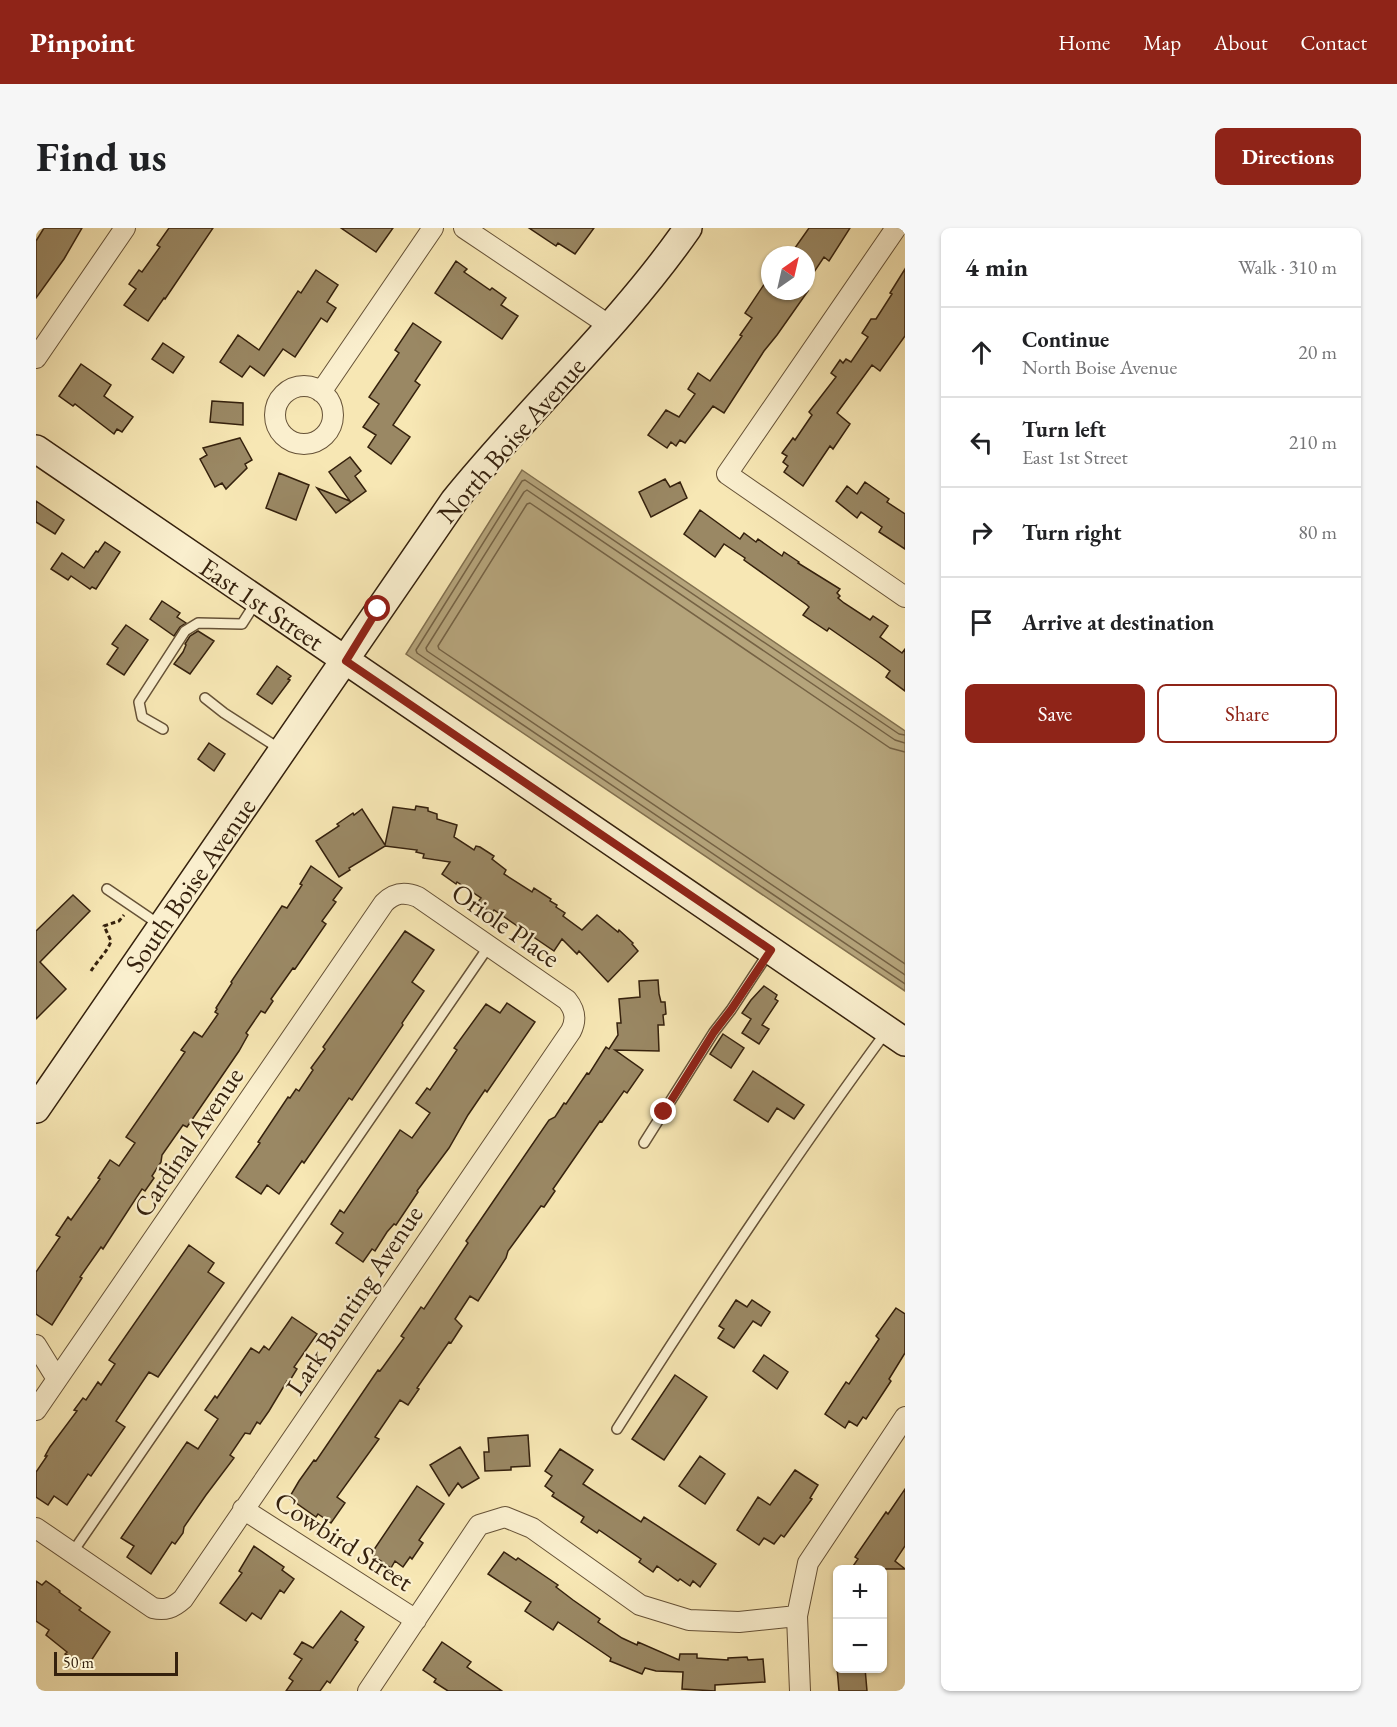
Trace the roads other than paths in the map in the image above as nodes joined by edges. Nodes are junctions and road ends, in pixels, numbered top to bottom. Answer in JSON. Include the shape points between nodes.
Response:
{"nodes":[{"id":1,"x":125,"y":228,"type":"edge"},
{"id":2,"x":433,"y":228,"type":"edge"},
{"id":3,"x":464,"y":228,"type":"edge"},
{"id":4,"x":688,"y":228,"type":"edge"},
{"id":5,"x":896,"y":228,"type":"edge"},
{"id":6,"x":610,"y":326,"type":"junction"},
{"id":7,"x":36,"y":358,"type":"edge"},
{"id":8,"x":321,"y":392,"type":"dead end"},
{"id":9,"x":36,"y":449,"type":"edge"},
{"id":10,"x":905,"y":597,"type":"edge"},
{"id":11,"x":257,"y":600,"type":"junction"},
{"id":12,"x":346,"y":661,"type":"junction"},
{"id":13,"x":206,"y":698,"type":"dead end"},
{"id":14,"x":163,"y":729,"type":"dead end"},
{"id":15,"x":283,"y":751,"type":"junction"},
{"id":16,"x":107,"y":889,"type":"dead end"},
{"id":17,"x":384,"y":903,"type":"joint"},
{"id":18,"x":161,"y":926,"type":"junction"},
{"id":19,"x":489,"y":946,"type":"junction"},
{"id":20,"x":771,"y":950,"type":"junction"},
{"id":21,"x":571,"y":1031,"type":"joint"},
{"id":22,"x":896,"y":1036,"type":"edge"},
{"id":23,"x":36,"y":1109,"type":"edge"},
{"id":24,"x":644,"y":1143,"type":"dead end"},
{"id":25,"x":36,"y":1345,"type":"edge"},
{"id":26,"x":36,"y":1375,"type":"edge"},
{"id":27,"x":57,"y":1379,"type":"junction"},
{"id":28,"x":36,"y":1410,"type":"edge"},
{"id":29,"x":905,"y":1417,"type":"edge"},
{"id":30,"x":616,"y":1429,"type":"dead end"},
{"id":31,"x":243,"y":1509,"type":"junction"},
{"id":32,"x":36,"y":1528,"type":"edge"},
{"id":33,"x":72,"y":1553,"type":"junction"},
{"id":34,"x":797,"y":1617,"type":"junction"},
{"id":35,"x":416,"y":1620,"type":"junction"},
{"id":36,"x":374,"y":1689,"type":"edge"},
{"id":37,"x":800,"y":1691,"type":"edge"}],
"edges":[{"from":1,"to":7,"type":"street"},
{"from":2,"to":8,"type":"street"},
{"from":3,"to":6,"type":"street"},
{"from":4,"to":6,"type":"main road","name":"North Boise Avenue"},
{"from":5,"to":10,"type":"street","via":[[727,474]]},
{"from":6,"to":12,"type":"main road","name":"North Boise Avenue","via":[[490,456],[454,501]]},
{"from":9,"to":11,"type":"main road","name":"East 1st Street"},
{"from":11,"to":12,"type":"main road","name":"East 1st Street"},
{"from":11,"to":14,"type":"lane","via":[[242,624],[198,623],[185,631],[140,702],[142,717]]},
{"from":12,"to":15,"type":"main road","name":"South Boise Avenue"},
{"from":12,"to":20,"type":"main road","name":"East 1st Street"},
{"from":13,"to":15,"type":"lane"},
{"from":15,"to":18,"type":"main road","name":"South Boise Avenue"},
{"from":16,"to":18,"type":"lane"},
{"from":17,"to":19,"type":"street","name":"Oriole Place","via":[[400,893],[411,894]]},
{"from":17,"to":27,"type":"street","name":"Cardinal Avenue"},
{"from":18,"to":23,"type":"main road","name":"South Boise Avenue"},
{"from":19,"to":21,"type":"street","name":"Oriole Place","via":[[567,1000],[575,1016]]},
{"from":19,"to":33,"type":"lane"},
{"from":20,"to":22,"type":"main road","name":"East 1st Street"},
{"from":20,"to":24,"type":"lane"},
{"from":21,"to":31,"type":"street","name":"Lark Bunting Avenue"},
{"from":22,"to":30,"type":"lane","via":[[848,1083]]},
{"from":25,"to":27,"type":"street"},
{"from":26,"to":27,"type":"street"},
{"from":27,"to":28,"type":"street","name":"Cardinal Avenue"},
{"from":29,"to":34,"type":"street","via":[[808,1563]]},
{"from":31,"to":33,"type":"street","name":"Lark Bunting Avenue","via":[[183,1599],[167,1610],[153,1608]]},
{"from":31,"to":35,"type":"street","name":"Cowbird Street"},
{"from":32,"to":33,"type":"street"},
{"from":34,"to":35,"type":"street","via":[[739,1622],[689,1620],[640,1605],[532,1528],[505,1517],[479,1525]]},
{"from":34,"to":37,"type":"street"},
{"from":35,"to":36,"type":"street"}]}
